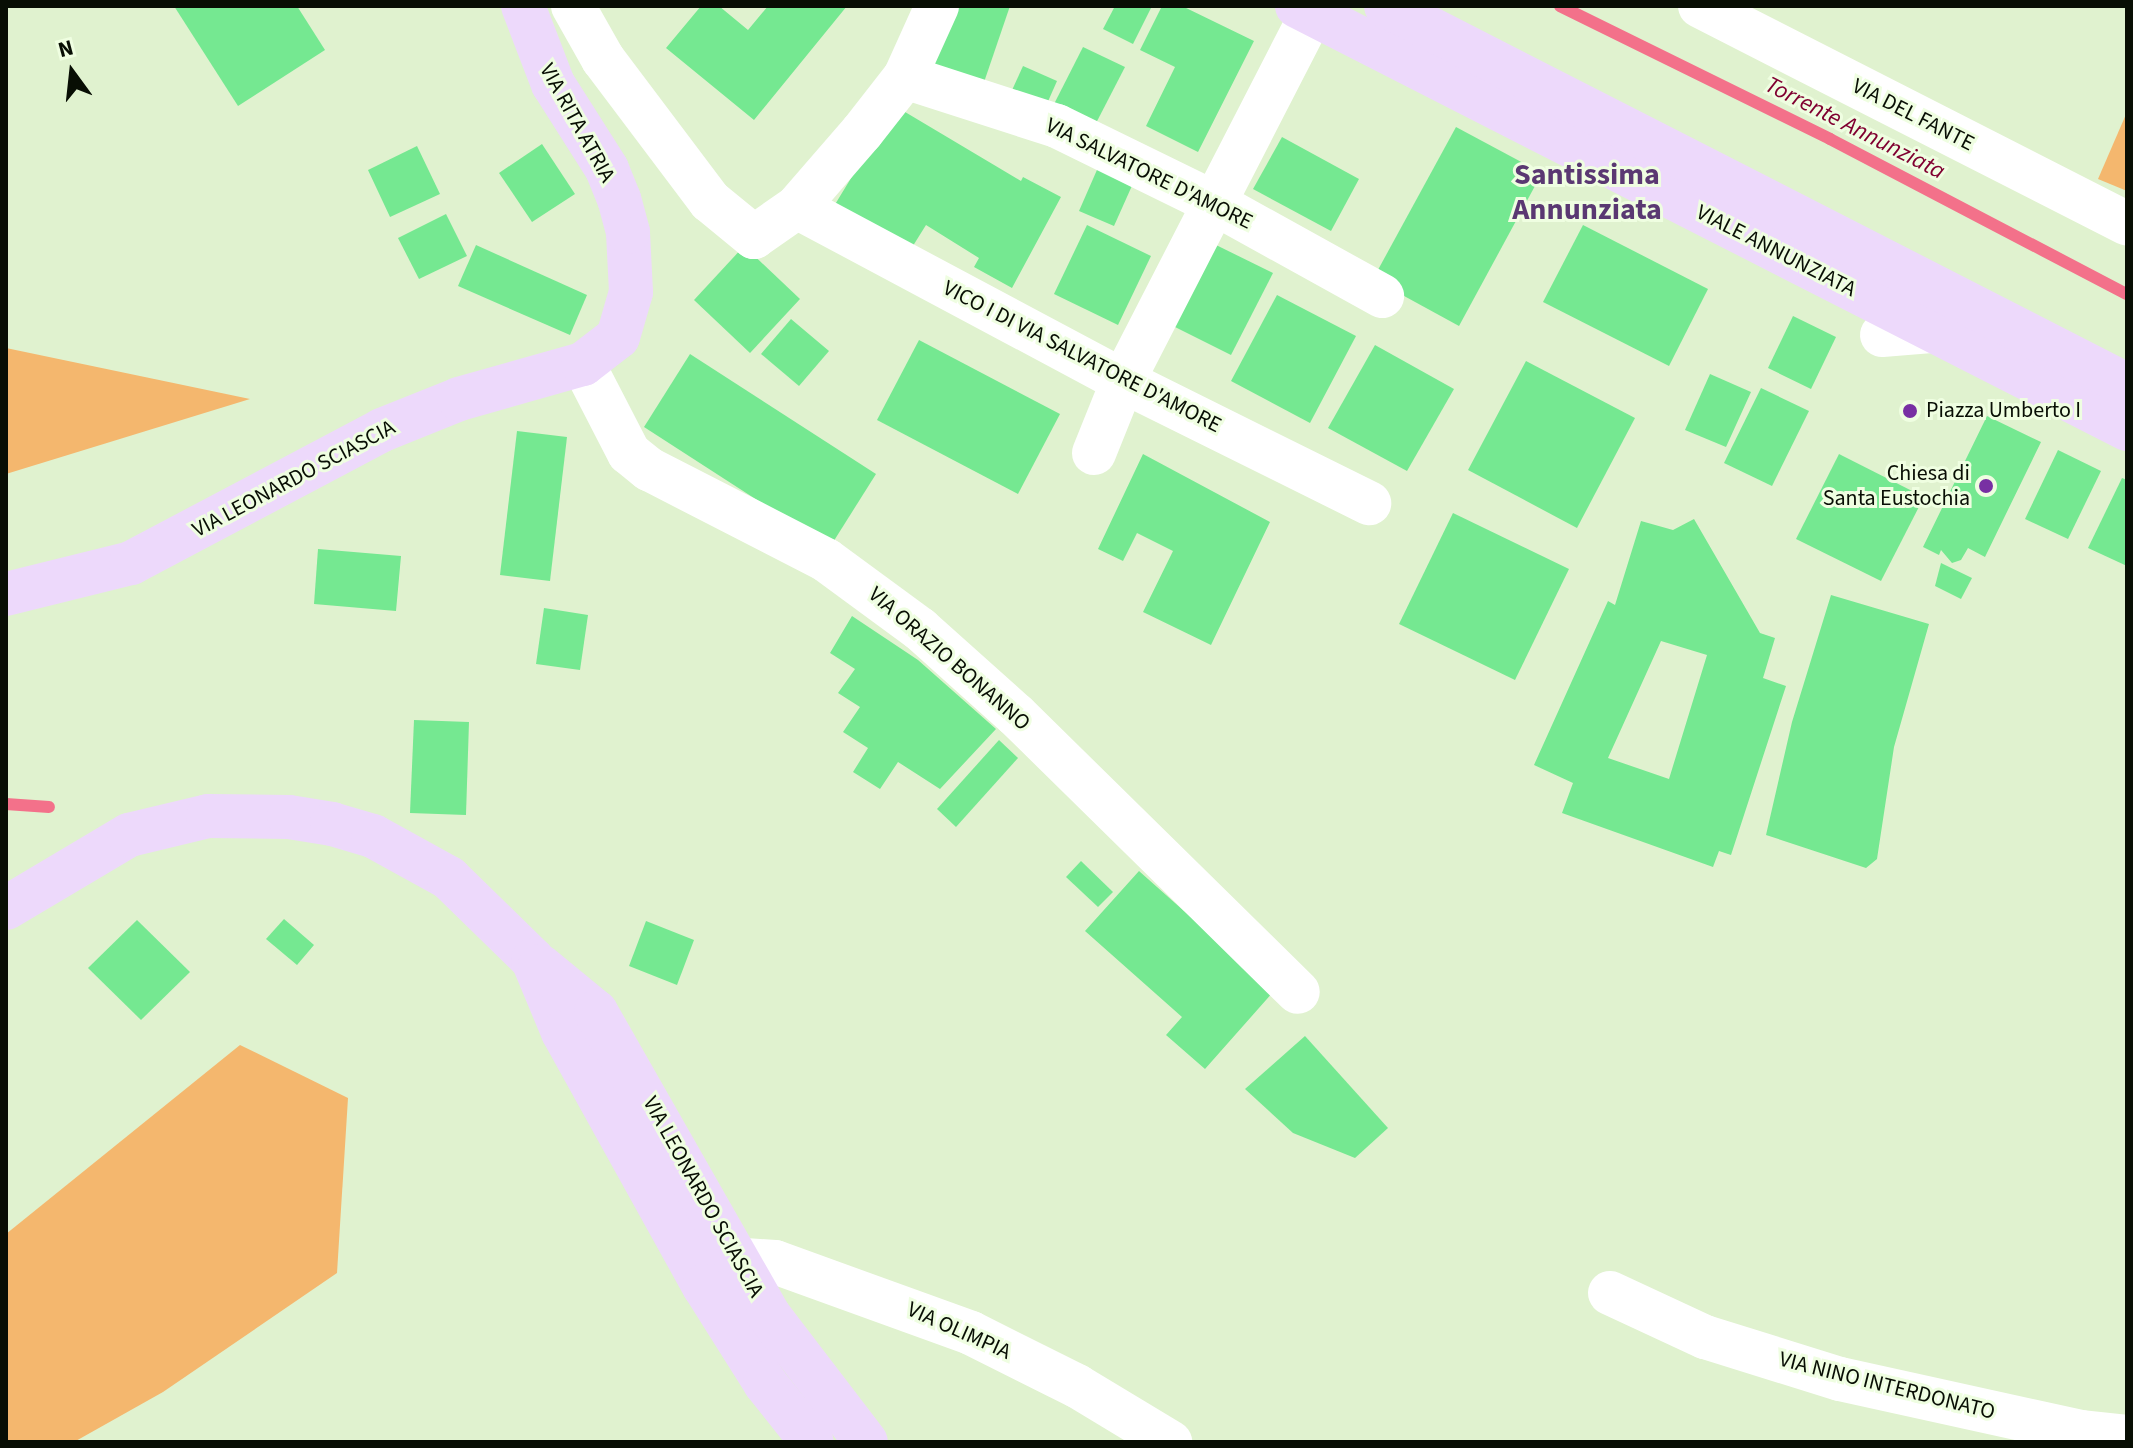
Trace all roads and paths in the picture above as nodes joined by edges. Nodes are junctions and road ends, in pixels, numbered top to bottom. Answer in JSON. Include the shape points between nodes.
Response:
{"nodes":[{"id":1,"x":523,"y":6,"type":"edge"},
{"id":2,"x":573,"y":6,"type":"edge"},
{"id":3,"x":937,"y":6,"type":"edge"},
{"id":4,"x":1386,"y":6,"type":"edge"},
{"id":5,"x":1700,"y":6,"type":"edge"},
{"id":6,"x":1308,"y":9,"type":"edge"},
{"id":7,"x":905,"y":77,"type":"junction"},
{"id":8,"x":1216,"y":204,"type":"junction"},
{"id":9,"x":797,"y":207,"type":"junction"},
{"id":10,"x":2127,"y":224,"type":"edge"},
{"id":11,"x":1382,"y":296,"type":"dead end"},
{"id":12,"x":1940,"y":313,"type":"junction"},
{"id":13,"x":1882,"y":335,"type":"dead end"},
{"id":14,"x":583,"y":364,"type":"junction"},
{"id":15,"x":1123,"y":381,"type":"junction"},
{"id":16,"x":2127,"y":385,"type":"edge"},
{"id":17,"x":2127,"y":429,"type":"edge"},
{"id":18,"x":1094,"y":453,"type":"dead end"},
{"id":19,"x":1369,"y":503,"type":"dead end"},
{"id":20,"x":6,"y":594,"type":"edge"},
{"id":21,"x":6,"y":908,"type":"edge"},
{"id":22,"x":533,"y":960,"type":"junction"},
{"id":23,"x":1298,"y":992,"type":"dead end"},
{"id":24,"x":733,"y":1256,"type":"junction"},
{"id":25,"x":687,"y":1257,"type":"junction"},
{"id":26,"x":1610,"y":1293,"type":"dead end"},
{"id":27,"x":2040,"y":1432,"type":"edge"},
{"id":28,"x":2127,"y":1437,"type":"edge"},
{"id":29,"x":812,"y":1442,"type":"edge"},
{"id":30,"x":866,"y":1442,"type":"edge"},
{"id":31,"x":1170,"y":1442,"type":"edge"}],
"edges":[{"from":1,"to":14,"type":"street","name":"VIA RITA ATRIA","via":[[553,84],[607,169],[628,232],[627,317],[604,352]]},
{"from":2,"to":9,"type":"street","via":[[595,47],[710,201],[754,237]]},
{"from":3,"to":7,"type":"street"},
{"from":4,"to":12,"type":"street","name":"VIALE ANNUNZIATA"},
{"from":5,"to":10,"type":"street","name":"VIA DEL FANTE"},
{"from":6,"to":8,"type":"street"},
{"from":6,"to":12,"type":"street","name":"VIALE ANNUNZIATA"},
{"from":7,"to":8,"type":"street","name":"VIA SALVATORE D'AMORE","via":[[1057,126]]},
{"from":7,"to":9,"type":"street"},
{"from":8,"to":11,"type":"street","name":"VIA SALVATORE D'AMORE"},
{"from":8,"to":15,"type":"street"},
{"from":9,"to":15,"type":"street","name":"VICO I DI VIA SALVATORE D'AMORE"},
{"from":12,"to":13,"type":"street"},
{"from":12,"to":16,"type":"street","name":"VIALE ANNUNZIATA"},
{"from":12,"to":17,"type":"street","name":"VIALE ANNUNZIATA"},
{"from":14,"to":20,"type":"street","name":"VIA LEONARDO SCIASCIA","via":[[416,415],[131,563]]},
{"from":14,"to":23,"type":"street","name":"VIA ORAZIO BONANNO","via":[[629,453],[649,469],[826,560],[920,629],[1016,715]]},
{"from":15,"to":18,"type":"street"},
{"from":15,"to":19,"type":"street","name":"VICO I DI VIA SALVATORE D'AMORE"},
{"from":21,"to":22,"type":"street","name":"VIA LEONARDO SCIASCIA","via":[[92,852],[167,822],[208,816],[289,817],[373,836],[413,855],[477,900]]},
{"from":22,"to":24,"type":"street","name":"VIA LEONARDO SCIASCIA","via":[[596,1012]]},
{"from":22,"to":25,"type":"street","name":"VIA LEONARDO SCIASCIA","via":[[563,1032]]},
{"from":24,"to":25,"type":"street","name":"VIA OLIMPIA"},
{"from":24,"to":30,"type":"street","name":"VIA LEONARDO SCIASCIA","via":[[800,1361]]},
{"from":24,"to":31,"type":"street","name":"VIA OLIMPIA","via":[[815,1274],[971,1333],[1077,1386]]},
{"from":25,"to":29,"type":"street","name":"VIA LEONARDO SCIASCIA","via":[[749,1360]]},
{"from":26,"to":27,"type":"street","name":"VIA NINO INTERDONATO","via":[[1705,1337]]},
{"from":27,"to":28,"type":"street","name":"VIA NINO INTERDONATO"}]}
